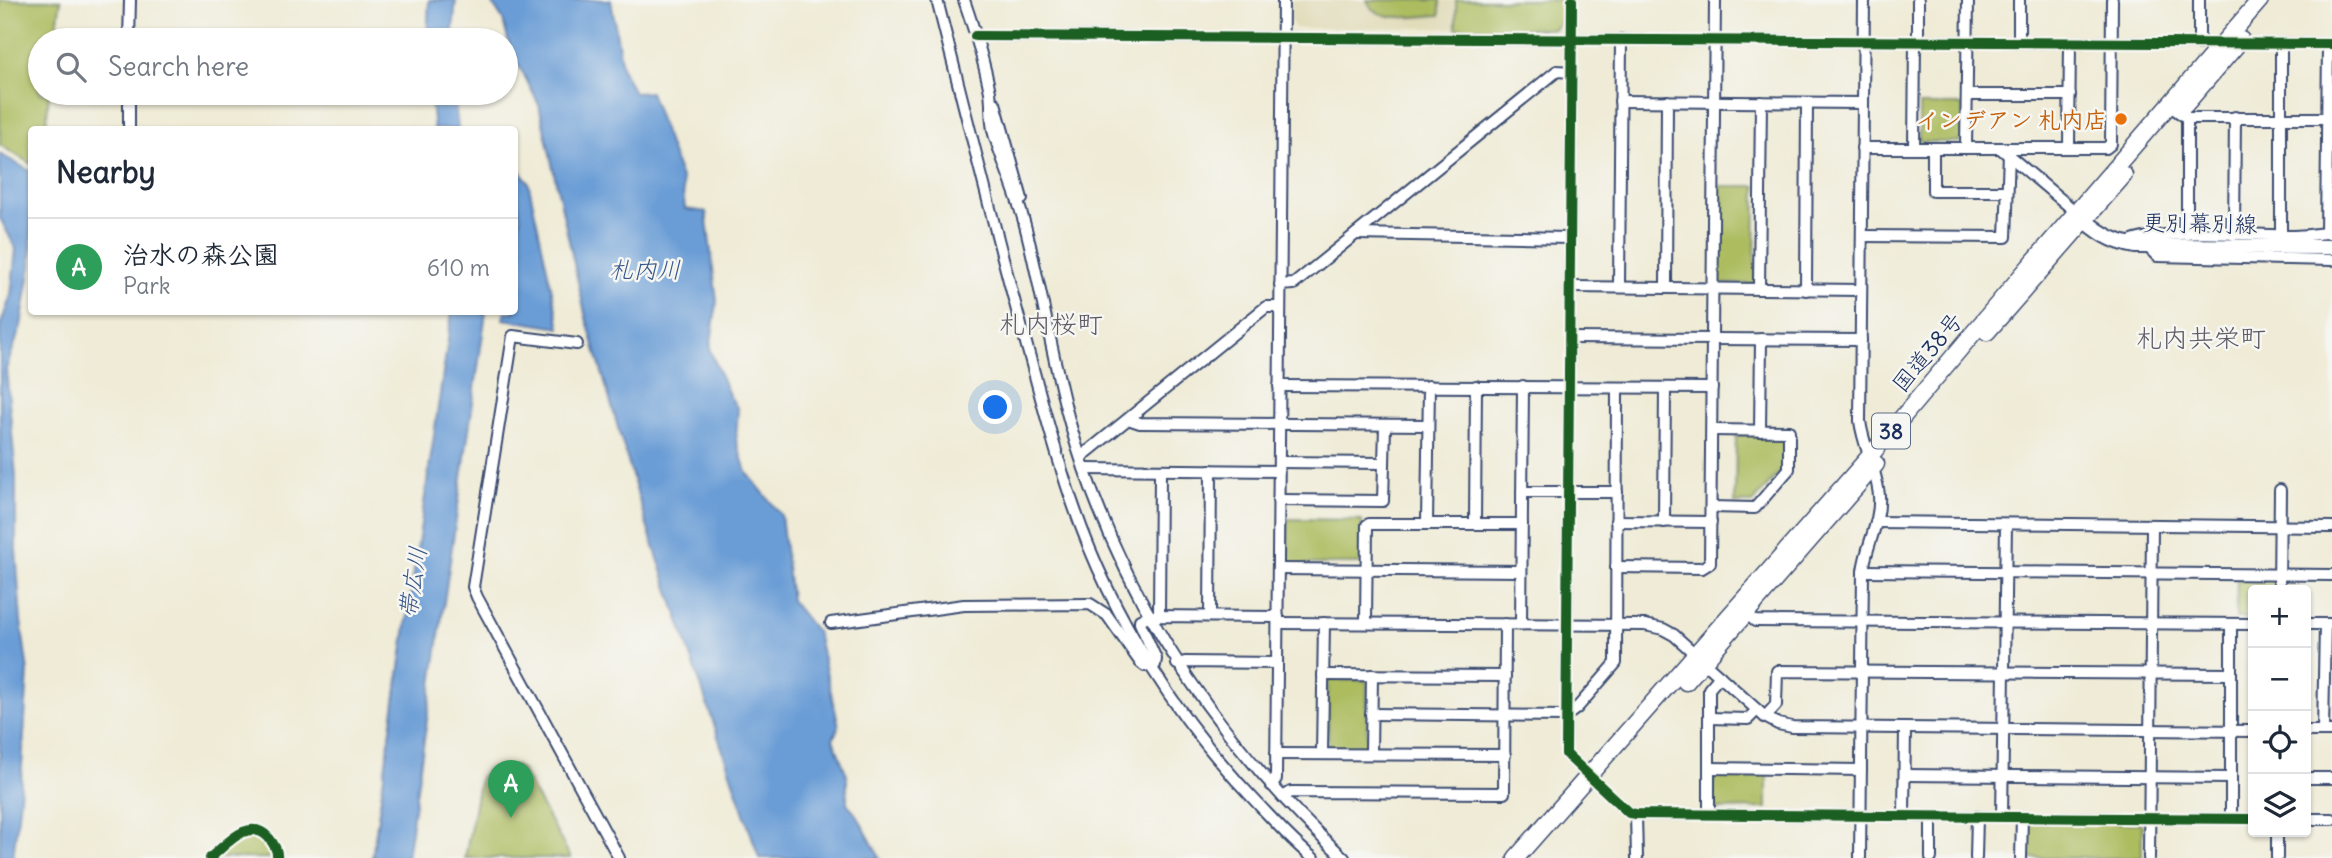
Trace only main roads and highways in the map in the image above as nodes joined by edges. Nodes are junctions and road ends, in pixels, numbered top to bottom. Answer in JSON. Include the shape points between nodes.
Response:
{"nodes":[{"id":1,"x":2260,"y":0,"type":"edge"},
{"id":2,"x":2274,"y":0,"type":"edge"},
{"id":3,"x":2231,"y":43,"type":"junction"},
{"id":4,"x":2081,"y":217,"type":"junction"},
{"id":5,"x":2330,"y":238,"type":"edge"},
{"id":6,"x":1594,"y":779,"type":"junction"},
{"id":7,"x":1516,"y":858,"type":"edge"},
{"id":8,"x":1530,"y":858,"type":"edge"}],
"edges":[{"from":1,"to":3,"type":"highway","name":"国道38号","number":"38"},
{"from":2,"to":3,"type":"highway","name":"国道38号","number":"38"},
{"from":3,"to":4,"type":"highway","name":"国道38号","number":"38","via":[[2178,112]]},
{"from":4,"to":5,"type":"main road","name":"更別幕別線","via":[[2103,235],[2147,246]]},
{"from":4,"to":6,"type":"highway","name":"国道38号","number":"38","via":[[2015,282],[1870,463]]},
{"from":6,"to":7,"type":"highway","name":"国道38号","number":"38"},
{"from":6,"to":8,"type":"highway","name":"国道38号","number":"38"}]}
